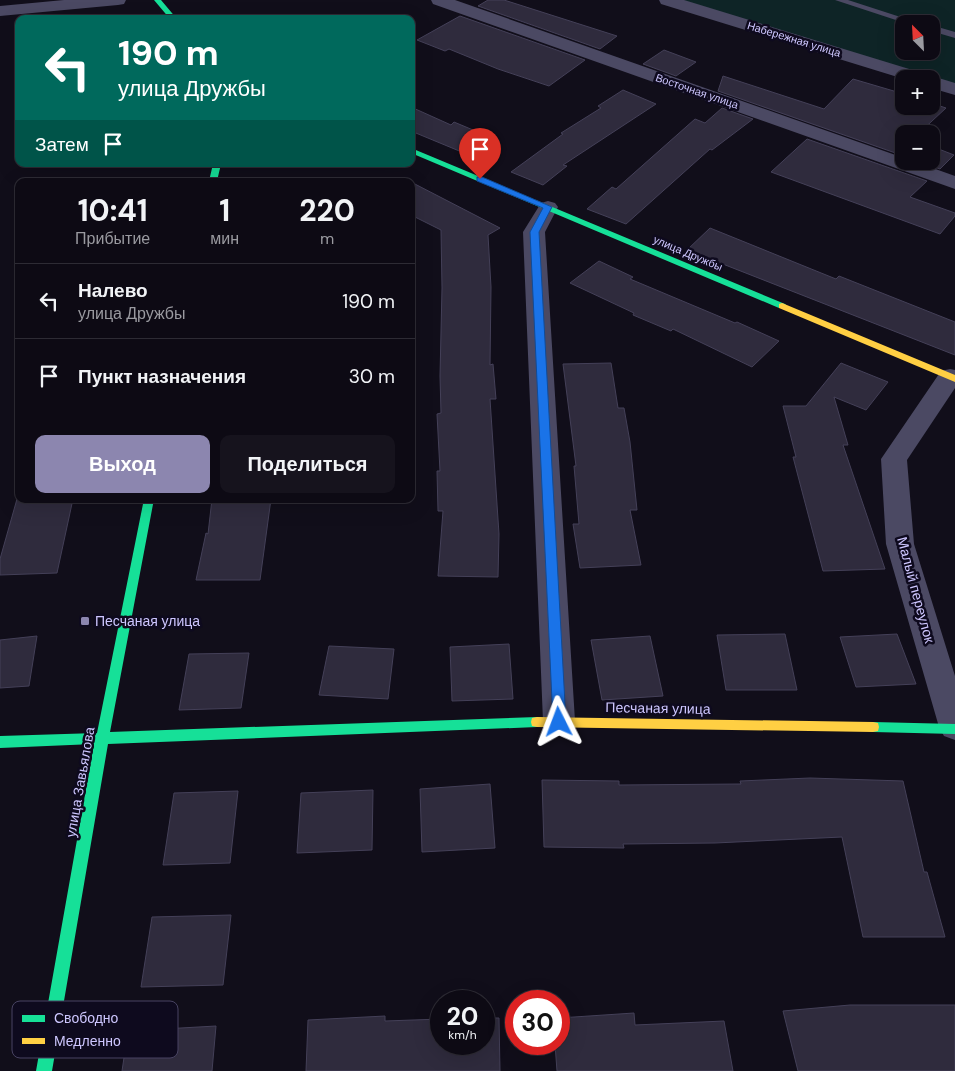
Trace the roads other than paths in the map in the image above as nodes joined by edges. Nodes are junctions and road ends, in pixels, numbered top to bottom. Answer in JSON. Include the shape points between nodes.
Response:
{"nodes":[{"id":1,"x":118,"y":0,"type":"edge"},
{"id":2,"x":157,"y":0,"type":"edge"},
{"id":3,"x":438,"y":0,"type":"edge"},
{"id":4,"x":667,"y":0,"type":"edge"},
{"id":5,"x":839,"y":0,"type":"edge"},
{"id":6,"x":0,"y":11,"type":"edge"},
{"id":7,"x":170,"y":15,"type":"edge"},
{"id":8,"x":895,"y":17,"type":"edge"},
{"id":9,"x":940,"y":31,"type":"edge"},
{"id":10,"x":955,"y":35,"type":"edge"},
{"id":11,"x":895,"y":71,"type":"edge"},
{"id":12,"x":940,"y":85,"type":"edge"},
{"id":13,"x":955,"y":89,"type":"edge"},
{"id":14,"x":415,"y":152,"type":"edge"},
{"id":15,"x":955,"y":183,"type":"edge"},
{"id":16,"x":548,"y":207,"type":"junction"},
{"id":17,"x":953,"y":378,"type":"edge"},
{"id":18,"x":148,"y":503,"type":"edge"},
{"id":19,"x":559,"y":722,"type":"junction"},
{"id":20,"x":955,"y":728,"type":"edge"},
{"id":21,"x":102,"y":738,"type":"junction"},
{"id":22,"x":0,"y":742,"type":"edge"},
{"id":23,"x":56,"y":1001,"type":"edge"},
{"id":24,"x":46,"y":1058,"type":"edge"},
{"id":25,"x":44,"y":1071,"type":"edge"}],
"edges":[{"from":1,"to":6,"type":"street"},
{"from":2,"to":7,"type":"street"},
{"from":3,"to":15,"type":"street","name":"Восточная улица"},
{"from":4,"to":11,"type":"street","name":"Набережная улица"},
{"from":5,"to":8,"type":"lane"},
{"from":9,"to":10,"type":"lane"},
{"from":12,"to":13,"type":"street"},
{"from":14,"to":16,"type":"street","name":"улица Дружбы"},
{"from":16,"to":17,"type":"street","name":"улица Дружбы"},
{"from":16,"to":19,"type":"street","via":[[534,232]]},
{"from":17,"to":20,"type":"street","name":"Малый переулок","via":[[894,459],[900,544]]},
{"from":18,"to":21,"type":"street","name":"улица Завьялова"},
{"from":19,"to":20,"type":"street","name":"Песчаная улица"},
{"from":19,"to":21,"type":"street","name":"Песчаная улица"},
{"from":21,"to":22,"type":"street","name":"Песчаная улица"},
{"from":21,"to":23,"type":"street","name":"улица Завьялова"},
{"from":24,"to":25,"type":"street","name":"улица Завьялова"}]}
